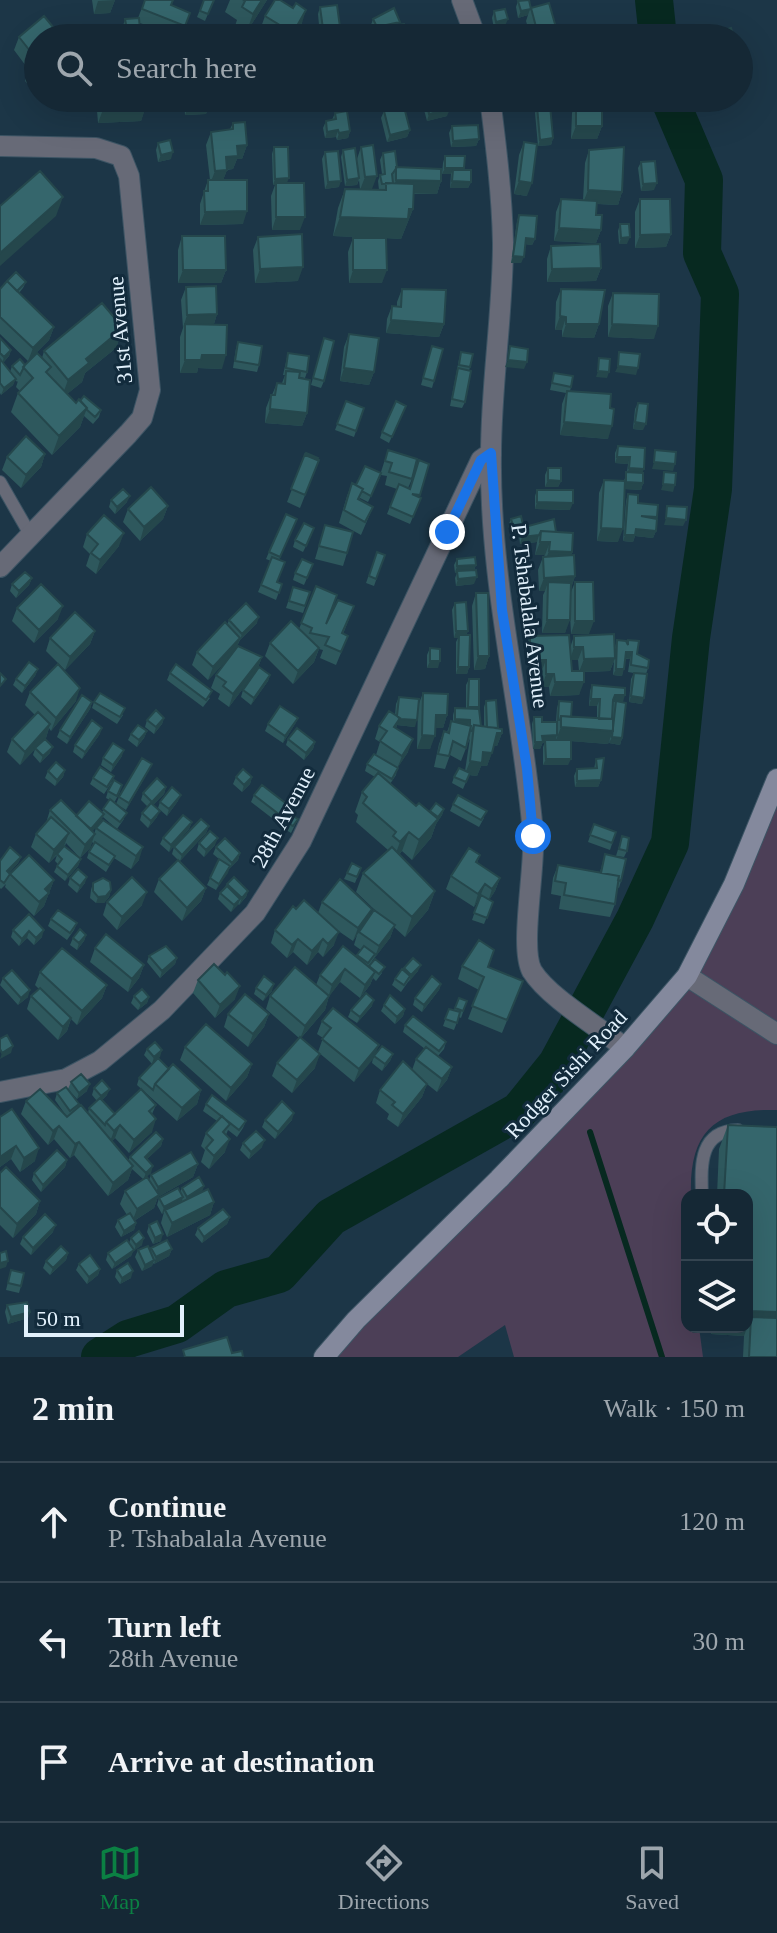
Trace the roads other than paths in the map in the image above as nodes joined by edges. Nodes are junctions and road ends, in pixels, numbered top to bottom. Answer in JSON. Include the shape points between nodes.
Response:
{"nodes":[{"id":1,"x":462,"y":0,"type":"edge"},
{"id":2,"x":471,"y":24,"type":"edge"},
{"id":3,"x":491,"y":112,"type":"edge"},
{"id":4,"x":0,"y":146,"type":"edge"},
{"id":5,"x":491,"y":453,"type":"junction"},
{"id":6,"x":0,"y":482,"type":"edge"},
{"id":7,"x":31,"y":536,"type":"junction"},
{"id":8,"x":0,"y":567,"type":"edge"},
{"id":9,"x":777,"y":779,"type":"edge"},
{"id":10,"x":687,"y":976,"type":"junction"},
{"id":11,"x":777,"y":1034,"type":"edge"},
{"id":12,"x":625,"y":1048,"type":"junction"},
{"id":13,"x":0,"y":1092,"type":"edge"},
{"id":14,"x":747,"y":1131,"type":"edge"},
{"id":15,"x":702,"y":1189,"type":"edge"},
{"id":16,"x":324,"y":1357,"type":"edge"}],
"edges":[{"from":1,"to":2,"type":"street"},
{"from":3,"to":5,"type":"street","name":"P. Tshabalala Avenue","via":[[503,243]]},
{"from":4,"to":7,"type":"street","name":"31st Avenue","via":[[96,148],[121,156],[129,176],[150,390],[142,418]]},
{"from":5,"to":12,"type":"street","name":"P. Tshabalala Avenue","via":[[502,610],[533,836],[527,949],[531,969],[545,986]]},
{"from":5,"to":13,"type":"street","name":"28th Avenue","via":[[481,460],[301,841],[255,913],[162,1010],[100,1061],[66,1079]]},
{"from":6,"to":7,"type":"lane"},
{"from":7,"to":8,"type":"street","name":"31st Avenue"},
{"from":9,"to":10,"type":"street","name":"Rodger Sishi Road","via":[[734,884]]},
{"from":10,"to":11,"type":"street"},
{"from":10,"to":12,"type":"street","name":"Rodger Sishi Road"},
{"from":12,"to":16,"type":"street","name":"Rodger Sishi Road"},
{"from":14,"to":15,"type":"lane","via":[[714,1136],[704,1147]]}]}
